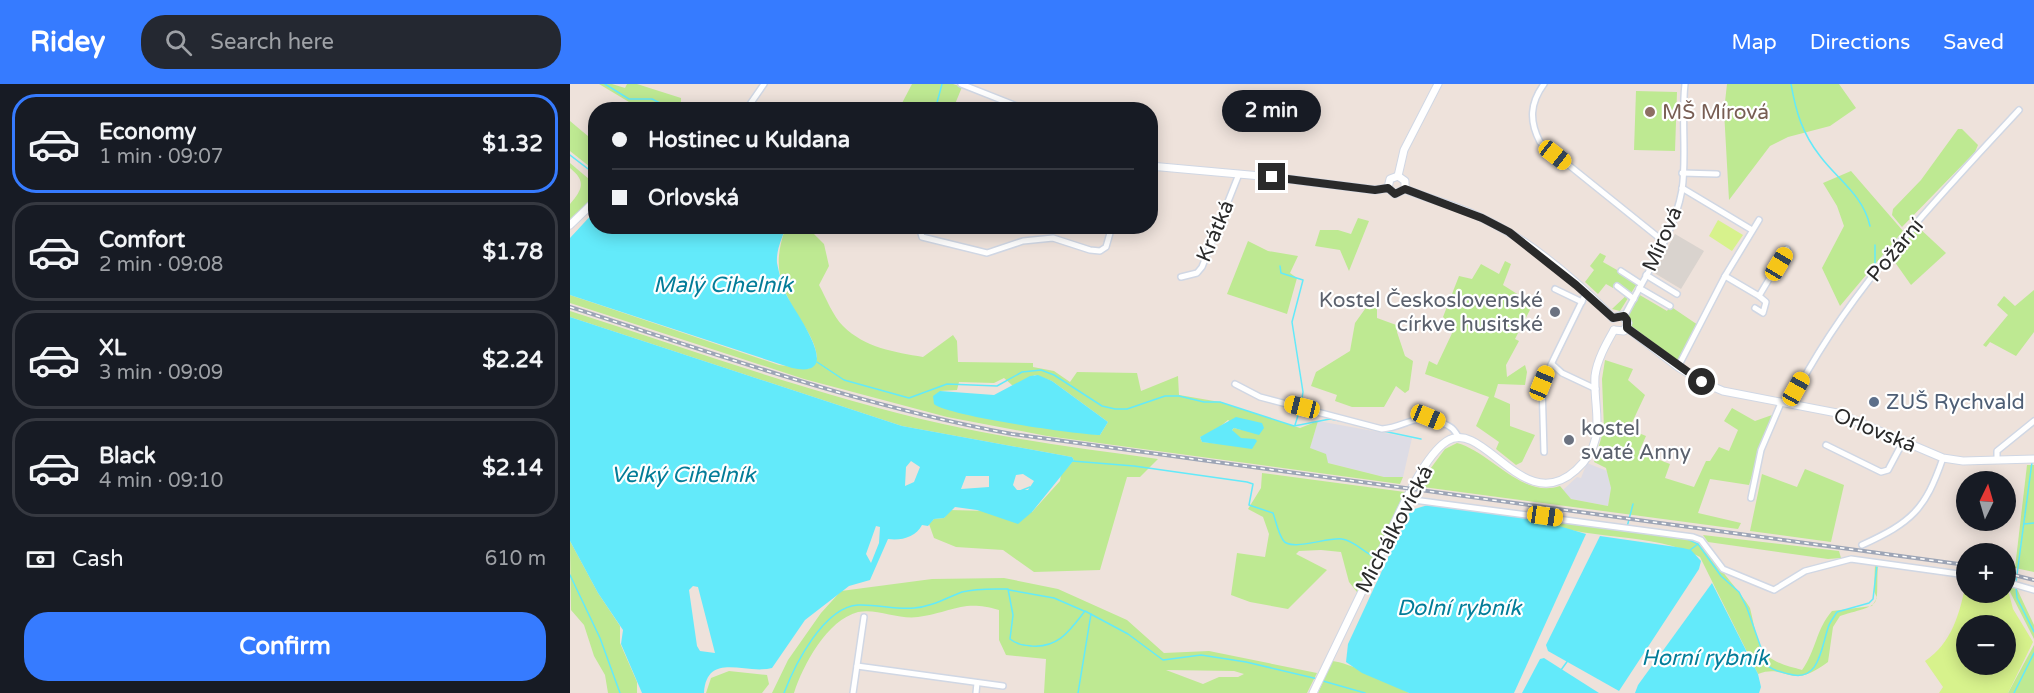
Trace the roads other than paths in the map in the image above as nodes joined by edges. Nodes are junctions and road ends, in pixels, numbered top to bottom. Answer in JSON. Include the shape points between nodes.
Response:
{"nodes":[{"id":1,"x":764,"y":84,"type":"edge"},
{"id":2,"x":960,"y":84,"type":"edge"},
{"id":3,"x":1438,"y":84,"type":"edge"},
{"id":4,"x":1544,"y":84,"type":"edge"},
{"id":5,"x":1685,"y":84,"type":"edge"},
{"id":6,"x":970,"y":86,"type":"edge"},
{"id":7,"x":752,"y":102,"type":"edge"},
{"id":8,"x":1009,"y":102,"type":"edge"},
{"id":9,"x":2019,"y":110,"type":"dead end"},
{"id":10,"x":1158,"y":167,"type":"edge"},
{"id":11,"x":1239,"y":174,"type":"junction"},
{"id":12,"x":1682,"y":174,"type":"junction"},
{"id":13,"x":1717,"y":174,"type":"dead end"},
{"id":14,"x":1398,"y":176,"type":"junction"},
{"id":15,"x":1388,"y":188,"type":"junction"},
{"id":16,"x":1682,"y":188,"type":"junction"},
{"id":17,"x":1405,"y":189,"type":"junction"},
{"id":18,"x":588,"y":208,"type":"edge"},
{"id":19,"x":1759,"y":220,"type":"dead end"},
{"id":20,"x":570,"y":225,"type":"edge"},
{"id":21,"x":1752,"y":230,"type":"junction"},
{"id":22,"x":919,"y":234,"type":"edge"},
{"id":23,"x":1110,"y":234,"type":"edge"},
{"id":24,"x":1664,"y":241,"type":"junction"},
{"id":25,"x":1787,"y":249,"type":"dead end"},
{"id":26,"x":1621,"y":271,"type":"dead end"},
{"id":27,"x":1646,"y":275,"type":"junction"},
{"id":28,"x":1725,"y":276,"type":"junction"},
{"id":29,"x":1181,"y":277,"type":"dead end"},
{"id":30,"x":1617,"y":286,"type":"dead end"},
{"id":31,"x":1640,"y":286,"type":"junction"},
{"id":32,"x":1554,"y":289,"type":"dead end"},
{"id":33,"x":1586,"y":293,"type":"junction"},
{"id":34,"x":1677,"y":294,"type":"dead end"},
{"id":35,"x":1759,"y":296,"type":"junction"},
{"id":36,"x":1634,"y":299,"type":"junction"},
{"id":37,"x":1582,"y":302,"type":"junction"},
{"id":38,"x":1670,"y":306,"type":"dead end"},
{"id":39,"x":1755,"y":308,"type":"dead end"},
{"id":40,"x":1763,"y":313,"type":"junction"},
{"id":41,"x":1624,"y":316,"type":"junction"},
{"id":42,"x":1770,"y":317,"type":"dead end"},
{"id":43,"x":1613,"y":318,"type":"junction"},
{"id":44,"x":1627,"y":328,"type":"junction"},
{"id":45,"x":1614,"y":330,"type":"junction"},
{"id":46,"x":1552,"y":364,"type":"junction"},
{"id":47,"x":1678,"y":367,"type":"junction"},
{"id":48,"x":1235,"y":384,"type":"dead end"},
{"id":49,"x":1596,"y":389,"type":"junction"},
{"id":50,"x":1781,"y":403,"type":"junction"},
{"id":51,"x":1790,"y":404,"type":"junction"},
{"id":52,"x":2034,"y":420,"type":"edge"},
{"id":53,"x":1459,"y":438,"type":"junction"},
{"id":54,"x":1904,"y":440,"type":"junction"},
{"id":55,"x":1826,"y":445,"type":"dead end"},
{"id":56,"x":1544,"y":452,"type":"dead end"},
{"id":57,"x":1943,"y":458,"type":"junction"},
{"id":58,"x":1997,"y":459,"type":"junction"},
{"id":59,"x":2034,"y":459,"type":"edge"},
{"id":60,"x":1751,"y":498,"type":"dead end"},
{"id":61,"x":1406,"y":499,"type":"junction"},
{"id":62,"x":1862,"y":545,"type":"dead end"},
{"id":63,"x":1956,"y":574,"type":"edge"},
{"id":64,"x":2016,"y":585,"type":"edge"},
{"id":65,"x":2034,"y":590,"type":"edge"},
{"id":66,"x":864,"y":617,"type":"dead end"},
{"id":67,"x":857,"y":666,"type":"junction"},
{"id":68,"x":977,"y":683,"type":"junction"},
{"id":69,"x":1003,"y":686,"type":"dead end"},
{"id":70,"x":1314,"y":690,"type":"edge"},
{"id":71,"x":853,"y":693,"type":"edge"},
{"id":72,"x":976,"y":693,"type":"edge"}],
"edges":[{"from":1,"to":7,"type":"street"},
{"from":2,"to":6,"type":"street"},
{"from":3,"to":14,"type":"main road","via":[[1404,150]]},
{"from":4,"to":24,"type":"street","via":[[1533,104],[1532,120],[1540,142]]},
{"from":5,"to":12,"type":"street","name":"Mírová"},
{"from":6,"to":8,"type":"street"},
{"from":9,"to":51,"type":"street","name":"Požární","via":[[1879,267],[1806,372]]},
{"from":10,"to":11,"type":"main road"},
{"from":11,"to":15,"type":"main road","via":[[1375,190]]},
{"from":11,"to":29,"type":"street","name":"Krátká","via":[[1202,267],[1197,273]]},
{"from":12,"to":13,"type":"street"},
{"from":12,"to":16,"type":"street","name":"Mírová"},
{"from":14,"to":15,"type":"main road","via":[[1390,179]]},
{"from":14,"to":17,"type":"main road","via":[[1405,181]]},
{"from":15,"to":17,"type":"main road","via":[[1395,194]]},
{"from":16,"to":21,"type":"street"},
{"from":16,"to":24,"type":"street","name":"Mírová"},
{"from":17,"to":33,"type":"main road","via":[[1509,232]]},
{"from":18,"to":20,"type":"main road"},
{"from":19,"to":21,"type":"street"},
{"from":21,"to":28,"type":"street"},
{"from":22,"to":23,"type":"street","via":[[987,253],[1023,241],[1053,238],[1100,250],[1106,247]]},
{"from":24,"to":27,"type":"street","name":"Mírová"},
{"from":25,"to":35,"type":"street"},
{"from":26,"to":31,"type":"street"},
{"from":27,"to":31,"type":"street","name":"Mírová"},
{"from":27,"to":34,"type":"street"},
{"from":28,"to":35,"type":"street"},
{"from":28,"to":47,"type":"street"},
{"from":30,"to":36,"type":"street"},
{"from":31,"to":36,"type":"street","name":"Mírová"},
{"from":31,"to":38,"type":"street"},
{"from":32,"to":37,"type":"street"},
{"from":33,"to":37,"type":"street"},
{"from":33,"to":43,"type":"main road"},
{"from":35,"to":40,"type":"street","via":[[1767,302]]},
{"from":36,"to":41,"type":"street","name":"Mírová"},
{"from":37,"to":46,"type":"street"},
{"from":39,"to":40,"type":"street"},
{"from":40,"to":42,"type":"street"},
{"from":41,"to":43,"type":"main road"},
{"from":41,"to":44,"type":"main road"},
{"from":43,"to":45,"type":"main road"},
{"from":44,"to":45,"type":"main road","via":[[1621,332]]},
{"from":44,"to":47,"type":"main road","name":"Orlovská"},
{"from":45,"to":49,"type":"main road","via":[[1599,362]]},
{"from":46,"to":49,"type":"street"},
{"from":46,"to":56,"type":"street","via":[[1542,383]]},
{"from":47,"to":50,"type":"main road","name":"Orlovská","via":[[1723,391]]},
{"from":48,"to":53,"type":"street","via":[[1260,397],[1382,429],[1428,417],[1450,426]]},
{"from":49,"to":53,"type":"main road","via":[[1599,419],[1594,444],[1580,466],[1560,479],[1541,482],[1525,478],[1478,445]]},
{"from":50,"to":51,"type":"main road","name":"Orlovská"},
{"from":50,"to":60,"type":"street","via":[[1761,450]]},
{"from":51,"to":54,"type":"main road","name":"Orlovská","via":[[1837,412]]},
{"from":52,"to":58,"type":"street","via":[[1997,451]]},
{"from":53,"to":61,"type":"main road","name":"Michálkovická","via":[[1446,442],[1437,451]]},
{"from":54,"to":55,"type":"street","via":[[1888,470],[1881,472]]},
{"from":54,"to":57,"type":"main road","name":"Orlovská"},
{"from":57,"to":58,"type":"main road","name":"Orlovská"},
{"from":57,"to":62,"type":"street","via":[[1928,499],[1916,513]]},
{"from":58,"to":59,"type":"main road","name":"Orlovská"},
{"from":61,"to":63,"type":"street","via":[[1693,537],[1701,540],[1723,569],[1774,590],[1805,571],[1851,559]]},
{"from":61,"to":70,"type":"main road","name":"Michálkovická"},
{"from":64,"to":65,"type":"street"},
{"from":66,"to":67,"type":"street"},
{"from":67,"to":68,"type":"street"},
{"from":67,"to":71,"type":"street"},
{"from":68,"to":69,"type":"street"},
{"from":68,"to":72,"type":"street"}]}
